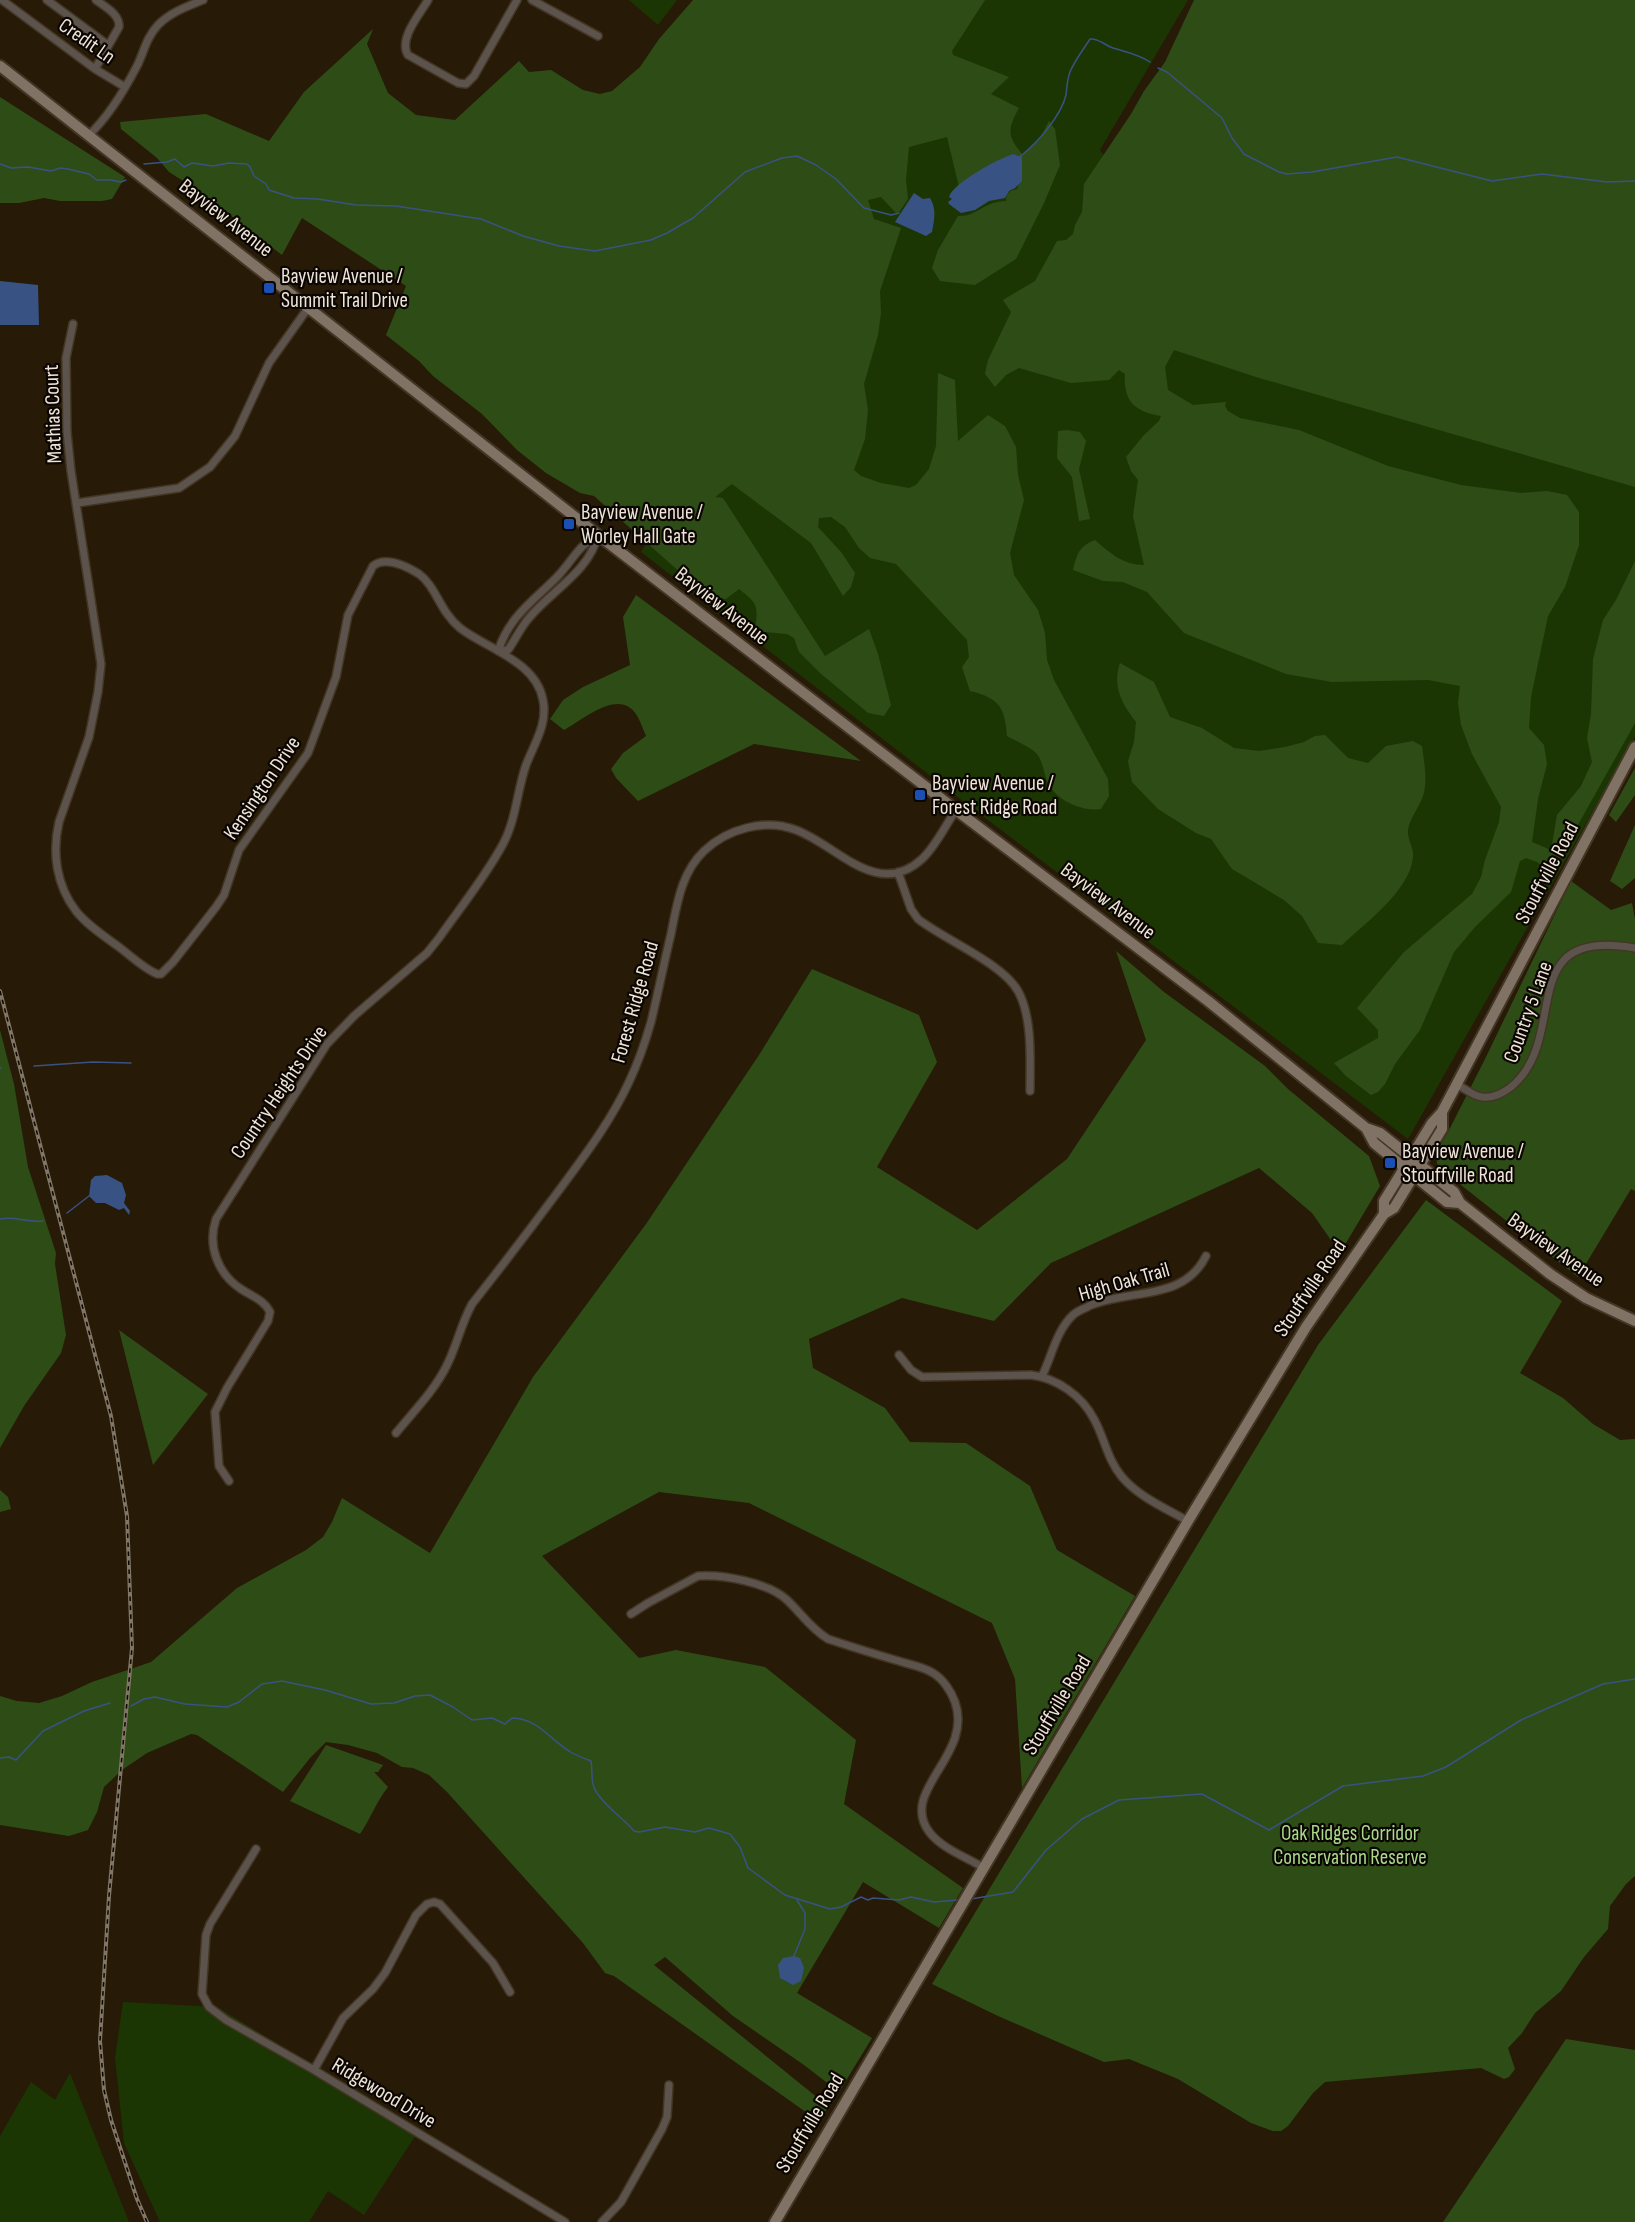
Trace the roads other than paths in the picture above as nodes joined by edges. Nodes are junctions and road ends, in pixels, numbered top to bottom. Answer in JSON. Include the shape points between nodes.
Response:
{"nodes":[{"id":1,"x":2,"y":0,"type":"edge"},
{"id":2,"x":47,"y":0,"type":"edge"},
{"id":3,"x":96,"y":0,"type":"edge"},
{"id":4,"x":203,"y":0,"type":"edge"},
{"id":5,"x":428,"y":0,"type":"edge"},
{"id":6,"x":517,"y":0,"type":"edge"},
{"id":7,"x":532,"y":0,"type":"edge"},
{"id":8,"x":106,"y":3,"type":"edge"},
{"id":9,"x":598,"y":36,"type":"dead end"},
{"id":10,"x":108,"y":45,"type":"junction"},
{"id":11,"x":0,"y":66,"type":"edge"},
{"id":12,"x":95,"y":69,"type":"junction"},
{"id":13,"x":125,"y":87,"type":"junction"},
{"id":14,"x":89,"y":135,"type":"junction"},
{"id":15,"x":308,"y":308,"type":"junction"},
{"id":16,"x":73,"y":324,"type":"dead end"},
{"id":17,"x":78,"y":503,"type":"junction"},
{"id":18,"x":598,"y":536,"type":"junction"},
{"id":19,"x":498,"y":651,"type":"junction"},
{"id":20,"x":1635,"y":747,"type":"edge"},
{"id":21,"x":956,"y":810,"type":"junction"},
{"id":22,"x":898,"y":872,"type":"junction"},
{"id":23,"x":1635,"y":948,"type":"edge"},
{"id":24,"x":1457,"y":1084,"type":"junction"},
{"id":25,"x":1029,"y":1091,"type":"dead end"},
{"id":26,"x":1442,"y":1112,"type":"junction"},
{"id":27,"x":1366,"y":1128,"type":"junction"},
{"id":28,"x":1411,"y":1157,"type":"junction"},
{"id":29,"x":1420,"y":1165,"type":"junction"},
{"id":30,"x":1404,"y":1168,"type":"junction"},
{"id":31,"x":1413,"y":1175,"type":"junction"},
{"id":32,"x":1460,"y":1203,"type":"junction"},
{"id":33,"x":1383,"y":1214,"type":"junction"},
{"id":34,"x":1206,"y":1256,"type":"dead end"},
{"id":35,"x":1635,"y":1321,"type":"edge"},
{"id":36,"x":899,"y":1355,"type":"dead end"},
{"id":37,"x":1042,"y":1376,"type":"junction"},
{"id":38,"x":396,"y":1433,"type":"dead end"},
{"id":39,"x":229,"y":1481,"type":"dead end"},
{"id":40,"x":1188,"y":1521,"type":"junction"},
{"id":41,"x":631,"y":1614,"type":"dead end"},
{"id":42,"x":256,"y":1850,"type":"dead end"},
{"id":43,"x":984,"y":1868,"type":"junction"},
{"id":44,"x":510,"y":1992,"type":"dead end"},
{"id":45,"x":314,"y":2070,"type":"junction"},
{"id":46,"x":669,"y":2085,"type":"dead end"},
{"id":47,"x":565,"y":2222,"type":"edge"},
{"id":48,"x":602,"y":2222,"type":"edge"},
{"id":49,"x":775,"y":2222,"type":"edge"}],
"edges":[{"from":1,"to":12,"type":"street","name":"Credit Ln"},
{"from":2,"to":10,"type":"street"},
{"from":3,"to":8,"type":"street"},
{"from":4,"to":13,"type":"street","via":[[178,9],[158,25],[143,46]]},
{"from":5,"to":6,"type":"street","via":[[405,42],[405,51],[466,84]]},
{"from":7,"to":9,"type":"street"},
{"from":8,"to":10,"type":"street","via":[[120,21]]},
{"from":10,"to":12,"type":"street"},
{"from":11,"to":14,"type":"main road","name":"Bayview Avenue"},
{"from":12,"to":13,"type":"street","name":"Credit Ln"},
{"from":13,"to":14,"type":"street","via":[[102,123]]},
{"from":14,"to":15,"type":"main road","name":"Bayview Avenue"},
{"from":15,"to":17,"type":"street","via":[[269,363],[235,436],[210,467],[179,488]]},
{"from":15,"to":18,"type":"main road","name":"Bayview Avenue"},
{"from":16,"to":17,"type":"street","name":"Mathias Court","via":[[66,358],[68,432]]},
{"from":17,"to":19,"type":"street","name":"Kensington Drive","via":[[101,664],[89,737],[59,822],[55,855],[59,876],[76,910],[157,974],[173,962],[224,896],[239,850],[308,753],[336,677],[348,615],[373,566],[379,561],[389,562],[420,575],[450,620]]},
{"from":18,"to":19,"type":"street","via":[[586,542],[557,577],[520,610]]},
{"from":18,"to":19,"type":"street","via":[[595,550],[565,585],[529,617],[508,650]]},
{"from":18,"to":21,"type":"main road","name":"Bayview Avenue"},
{"from":19,"to":39,"type":"street","name":"Country Heights Drive","via":[[526,669],[543,700],[543,721],[526,764],[504,843],[427,953],[327,1044],[216,1219],[214,1251],[220,1268],[232,1282],[266,1304],[270,1312],[215,1412],[219,1466]]},
{"from":20,"to":24,"type":"main road","name":"Stouffville Road"},
{"from":21,"to":22,"type":"street","via":[[922,859]]},
{"from":21,"to":27,"type":"main road","name":"Bayview Avenue","via":[[1208,1001]]},
{"from":22,"to":25,"type":"street","via":[[918,919],[997,970],[1018,990],[1028,1028]]},
{"from":22,"to":38,"type":"street","name":"Forest Ridge Road","via":[[875,873],[796,830],[766,825],[728,833],[695,860],[680,894],[641,1054],[620,1100],[593,1144],[472,1304],[442,1374]]},
{"from":23,"to":24,"type":"street","name":"Country 5 Lane","via":[[1598,944],[1565,957],[1553,979],[1533,1058],[1521,1078],[1503,1093],[1483,1097]]},
{"from":24,"to":26,"type":"main road","name":"Stouffville Road"},
{"from":26,"to":28,"type":"main road","name":"Stouffville Road"},
{"from":26,"to":29,"type":"main road","name":"Stouffville Road","via":[[1442,1129]]},
{"from":27,"to":28,"type":"main road","name":"Bayview Avenue","via":[[1380,1133]]},
{"from":27,"to":30,"type":"main road","name":"Bayview Avenue","via":[[1374,1143]]},
{"from":28,"to":29,"type":"main road","name":"Bayview Avenue"},
{"from":28,"to":30,"type":"main road","name":"Stouffville Road"},
{"from":29,"to":31,"type":"main road","name":"Stouffville Road"},
{"from":29,"to":32,"type":"main road","name":"Bayview Avenue","via":[[1454,1192]]},
{"from":30,"to":31,"type":"main road","name":"Bayview Avenue"},
{"from":30,"to":33,"type":"main road","name":"Stouffville Road","via":[[1384,1201]]},
{"from":31,"to":32,"type":"main road","name":"Bayview Avenue","via":[[1447,1202]]},
{"from":31,"to":33,"type":"main road","name":"Stouffville Road","via":[[1394,1208]]},
{"from":32,"to":35,"type":"main road","name":"Bayview Avenue","via":[[1550,1274],[1586,1298]]},
{"from":33,"to":40,"type":"main road","name":"Stouffville Road","via":[[1306,1327]]},
{"from":34,"to":37,"type":"street","name":"High Oak Trail","via":[[1191,1277],[1174,1286],[1098,1303],[1075,1313],[1051,1351]]},
{"from":36,"to":37,"type":"street","via":[[922,1377]]},
{"from":37,"to":40,"type":"street","via":[[1072,1393],[1094,1418],[1105,1450],[1123,1478],[1144,1496]]},
{"from":40,"to":43,"type":"main road","name":"Stouffville Road"},
{"from":41,"to":43,"type":"street","via":[[698,1576],[738,1580],[777,1591],[828,1639],[932,1672],[950,1691],[959,1726],[948,1755],[920,1804],[921,1812],[931,1834]]},
{"from":42,"to":45,"type":"street","via":[[210,1924],[202,1994],[209,2007],[226,2020]]},
{"from":43,"to":49,"type":"main road","name":"Stouffville Road"},
{"from":44,"to":45,"type":"street","name":"Ridgewood Drive","via":[[493,1963],[440,1904],[427,1904],[416,1915],[385,1973],[343,2018]]},
{"from":45,"to":47,"type":"street","name":"Ridgewood Drive"},
{"from":46,"to":48,"type":"street","via":[[667,2117],[662,2129],[621,2202]]}]}
